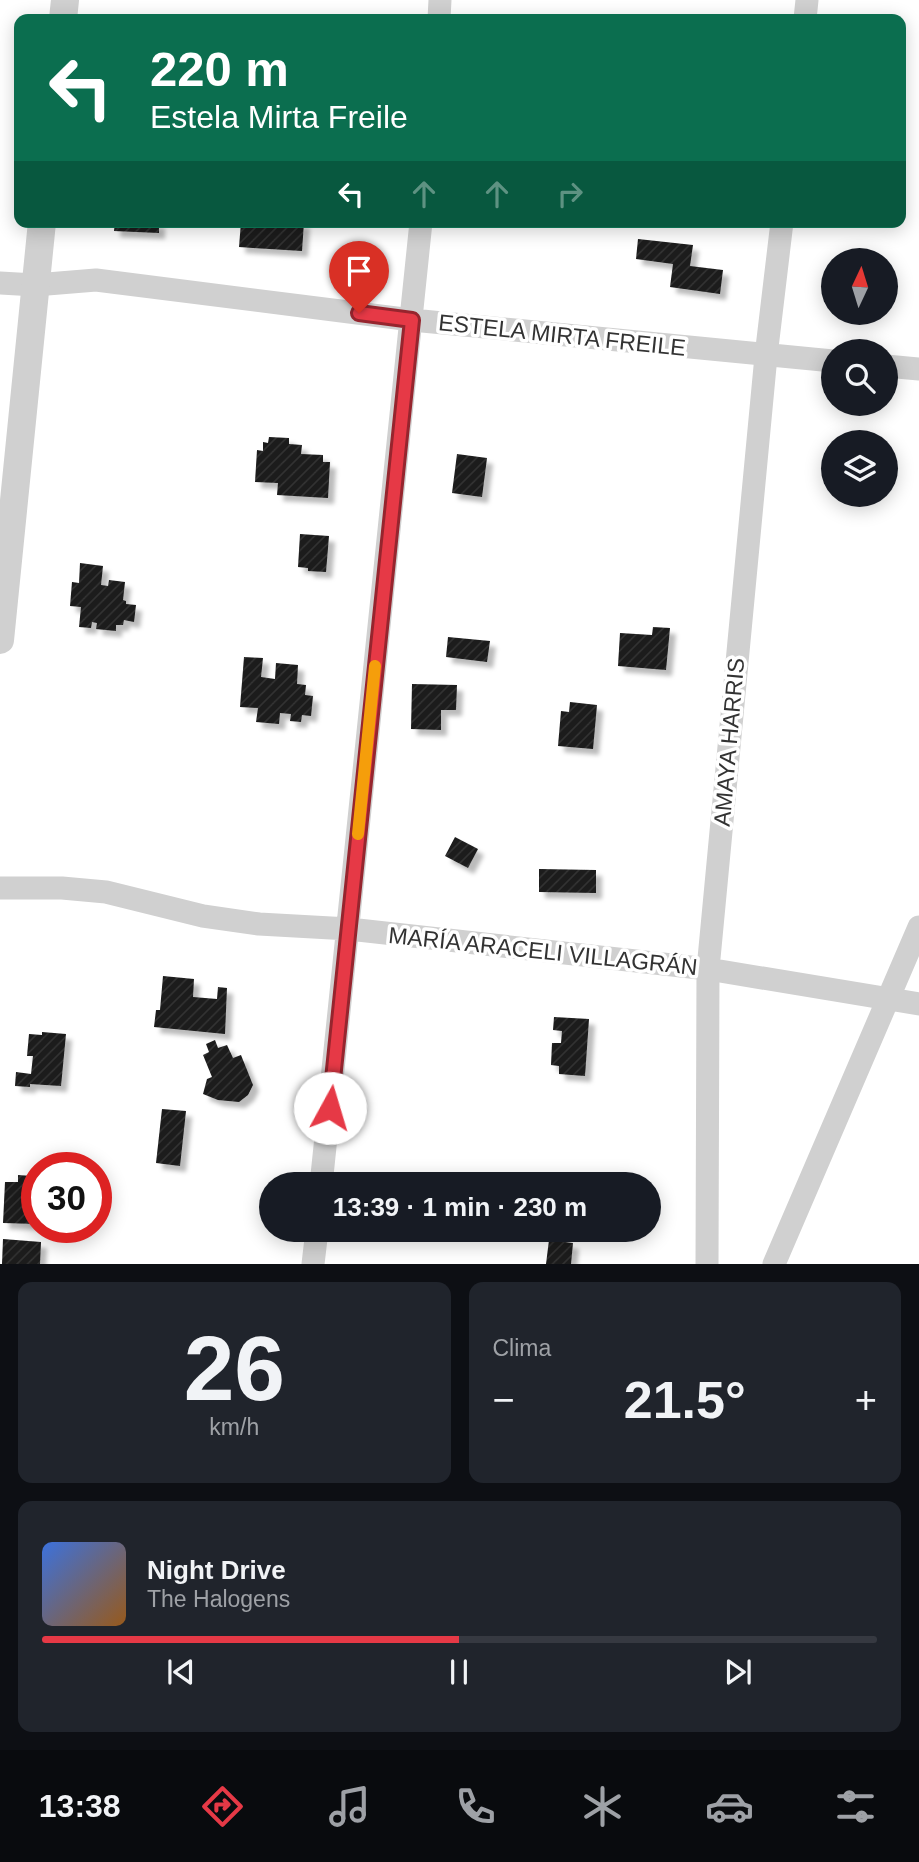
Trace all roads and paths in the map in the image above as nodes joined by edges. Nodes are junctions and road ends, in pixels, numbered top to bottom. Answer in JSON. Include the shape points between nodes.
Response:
{"nodes":[{"id":1,"x":41,"y":228,"type":"edge"},
{"id":2,"x":420,"y":228,"type":"edge"},
{"id":3,"x":781,"y":228,"type":"edge"},
{"id":4,"x":0,"y":282,"type":"edge"},
{"id":5,"x":35,"y":285,"type":"junction"},
{"id":6,"x":412,"y":320,"type":"junction"},
{"id":7,"x":766,"y":356,"type":"junction"},
{"id":8,"x":821,"y":360,"type":"edge"},
{"id":9,"x":898,"y":367,"type":"edge"},
{"id":10,"x":919,"y":369,"type":"edge"},
{"id":11,"x":0,"y":640,"type":"edge"},
{"id":12,"x":0,"y":888,"type":"edge"},
{"id":13,"x":919,"y":927,"type":"edge"},
{"id":14,"x":349,"y":929,"type":"junction"},
{"id":15,"x":708,"y":969,"type":"junction"},
{"id":16,"x":887,"y":1000,"type":"junction"},
{"id":17,"x":919,"y":1004,"type":"edge"},
{"id":18,"x":322,"y":1172,"type":"edge"},
{"id":19,"x":316,"y":1242,"type":"edge"},
{"id":20,"x":313,"y":1264,"type":"edge"},
{"id":21,"x":707,"y":1264,"type":"edge"},
{"id":22,"x":774,"y":1264,"type":"edge"}],
"edges":[{"from":1,"to":5,"type":"street"},
{"from":2,"to":6,"type":"street"},
{"from":3,"to":7,"type":"street","name":"AMAYA HARRIS"},
{"from":4,"to":5,"type":"street","name":"ESTELA MIRTA FREILE"},
{"from":5,"to":6,"type":"street","name":"ESTELA MIRTA FREILE","via":[[96,280]]},
{"from":5,"to":11,"type":"street"},
{"from":6,"to":7,"type":"street","name":"ESTELA MIRTA FREILE"},
{"from":6,"to":14,"type":"street"},
{"from":7,"to":8,"type":"street","name":"ESTELA MIRTA FREILE"},
{"from":7,"to":15,"type":"street","name":"AMAYA HARRIS"},
{"from":9,"to":10,"type":"street"},
{"from":12,"to":14,"type":"street","name":"MARÍA ARACELI VILLAGRÁN","via":[[106,892],[203,916]]},
{"from":13,"to":16,"type":"street"},
{"from":14,"to":15,"type":"street","name":"MARÍA ARACELI VILLAGRÁN"},
{"from":14,"to":18,"type":"street"},
{"from":15,"to":16,"type":"street","name":"MARÍA ARACELI VILLAGRÁN"},
{"from":15,"to":21,"type":"street","name":"AMAYA HARRIS"},
{"from":16,"to":17,"type":"street","name":"MARÍA ARACELI VILLAGRÁN"},
{"from":16,"to":22,"type":"street"},
{"from":19,"to":20,"type":"street"}]}
